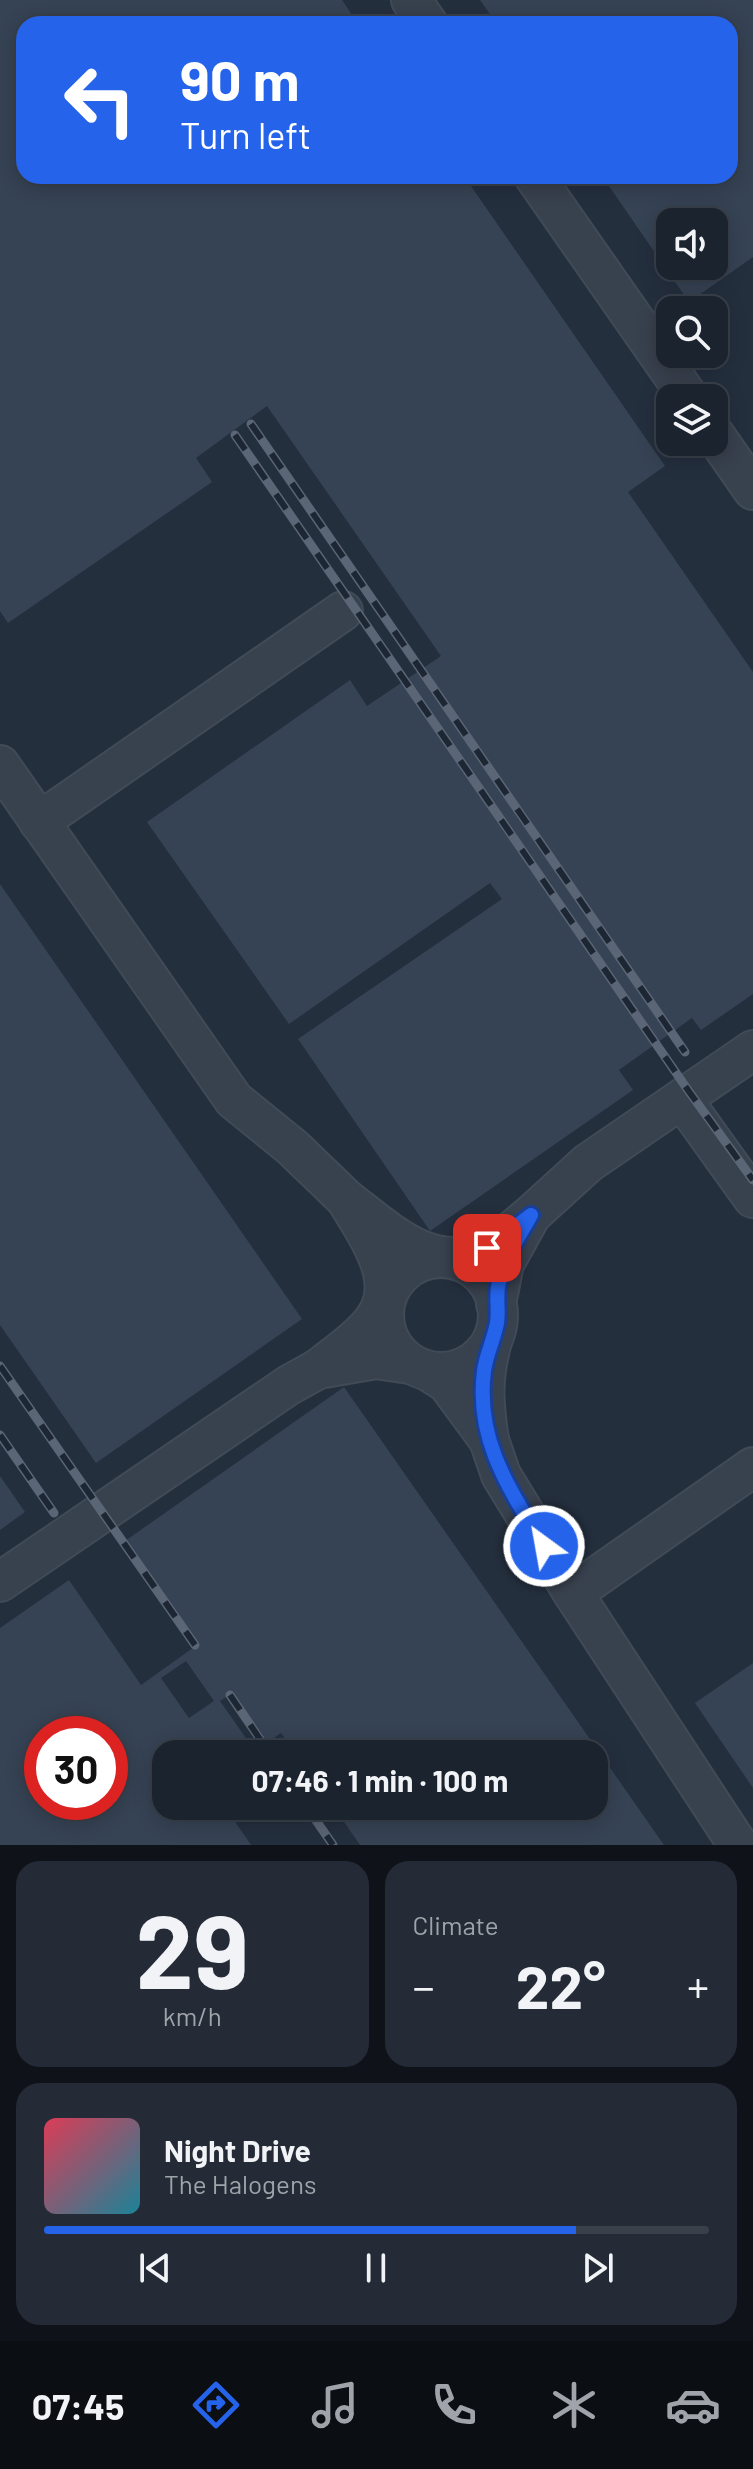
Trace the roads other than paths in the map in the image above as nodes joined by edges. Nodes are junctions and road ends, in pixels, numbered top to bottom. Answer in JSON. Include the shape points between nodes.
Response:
{"nodes":[{"id":1,"x":540,"y":184,"type":"edge"},
{"id":2,"x":679,"y":384,"type":"edge"},
{"id":3,"x":728,"y":454,"type":"edge"},
{"id":4,"x":753,"y":490,"type":"edge"},
{"id":5,"x":343,"y":611,"type":"dead end"},
{"id":6,"x":0,"y":765,"type":"edge"},
{"id":7,"x":39,"y":822,"type":"junction"},
{"id":8,"x":753,"y":1050,"type":"edge"},
{"id":9,"x":682,"y":1099,"type":"junction"},
{"id":10,"x":753,"y":1198,"type":"edge"},
{"id":11,"x":346,"y":1199,"type":"junction"},
{"id":12,"x":531,"y":1215,"type":"junction"},
{"id":13,"x":444,"y":1258,"type":"junction"},
{"id":14,"x":386,"y":1298,"type":"junction"},
{"id":15,"x":496,"y":1304,"type":"junction"},
{"id":16,"x":492,"y":1341,"type":"junction"},
{"id":17,"x":419,"y":1368,"type":"junction"},
{"id":18,"x":318,"y":1369,"type":"junction"},
{"id":19,"x":489,"y":1440,"type":"junction"},
{"id":20,"x":753,"y":1467,"type":"edge"},
{"id":21,"x":0,"y":1582,"type":"edge"},
{"id":22,"x":573,"y":1593,"type":"junction"},
{"id":23,"x":738,"y":1845,"type":"edge"}],
"edges":[{"from":1,"to":2,"type":"street"},
{"from":3,"to":4,"type":"street"},
{"from":5,"to":7,"type":"street"},
{"from":6,"to":7,"type":"street"},
{"from":7,"to":11,"type":"street","via":[[234,1100]]},
{"from":8,"to":9,"type":"street"},
{"from":9,"to":10,"type":"street"},
{"from":9,"to":12,"type":"street","via":[[588,1163]]},
{"from":11,"to":13,"type":"street","via":[[416,1249]]},
{"from":11,"to":14,"type":"street","via":[[377,1253]]},
{"from":12,"to":13,"type":"street","via":[[487,1248]]},
{"from":12,"to":15,"type":"street","via":[[504,1264]]},
{"from":13,"to":14,"type":"street","via":[[408,1268]]},
{"from":13,"to":15,"type":"street","via":[[478,1272]]},
{"from":14,"to":17,"type":"street","via":[[387,1335],[396,1352]]},
{"from":14,"to":18,"type":"street","via":[[367,1329]]},
{"from":15,"to":16,"type":"street"},
{"from":16,"to":17,"type":"street","via":[[465,1367],[447,1372]]},
{"from":16,"to":19,"type":"street","via":[[482,1396]]},
{"from":17,"to":18,"type":"street","via":[[376,1359]]},
{"from":17,"to":19,"type":"street","via":[[447,1383]]},
{"from":18,"to":21,"type":"street"},
{"from":19,"to":22,"type":"street","via":[[501,1475]]},
{"from":20,"to":22,"type":"street"},
{"from":22,"to":23,"type":"street"}]}
